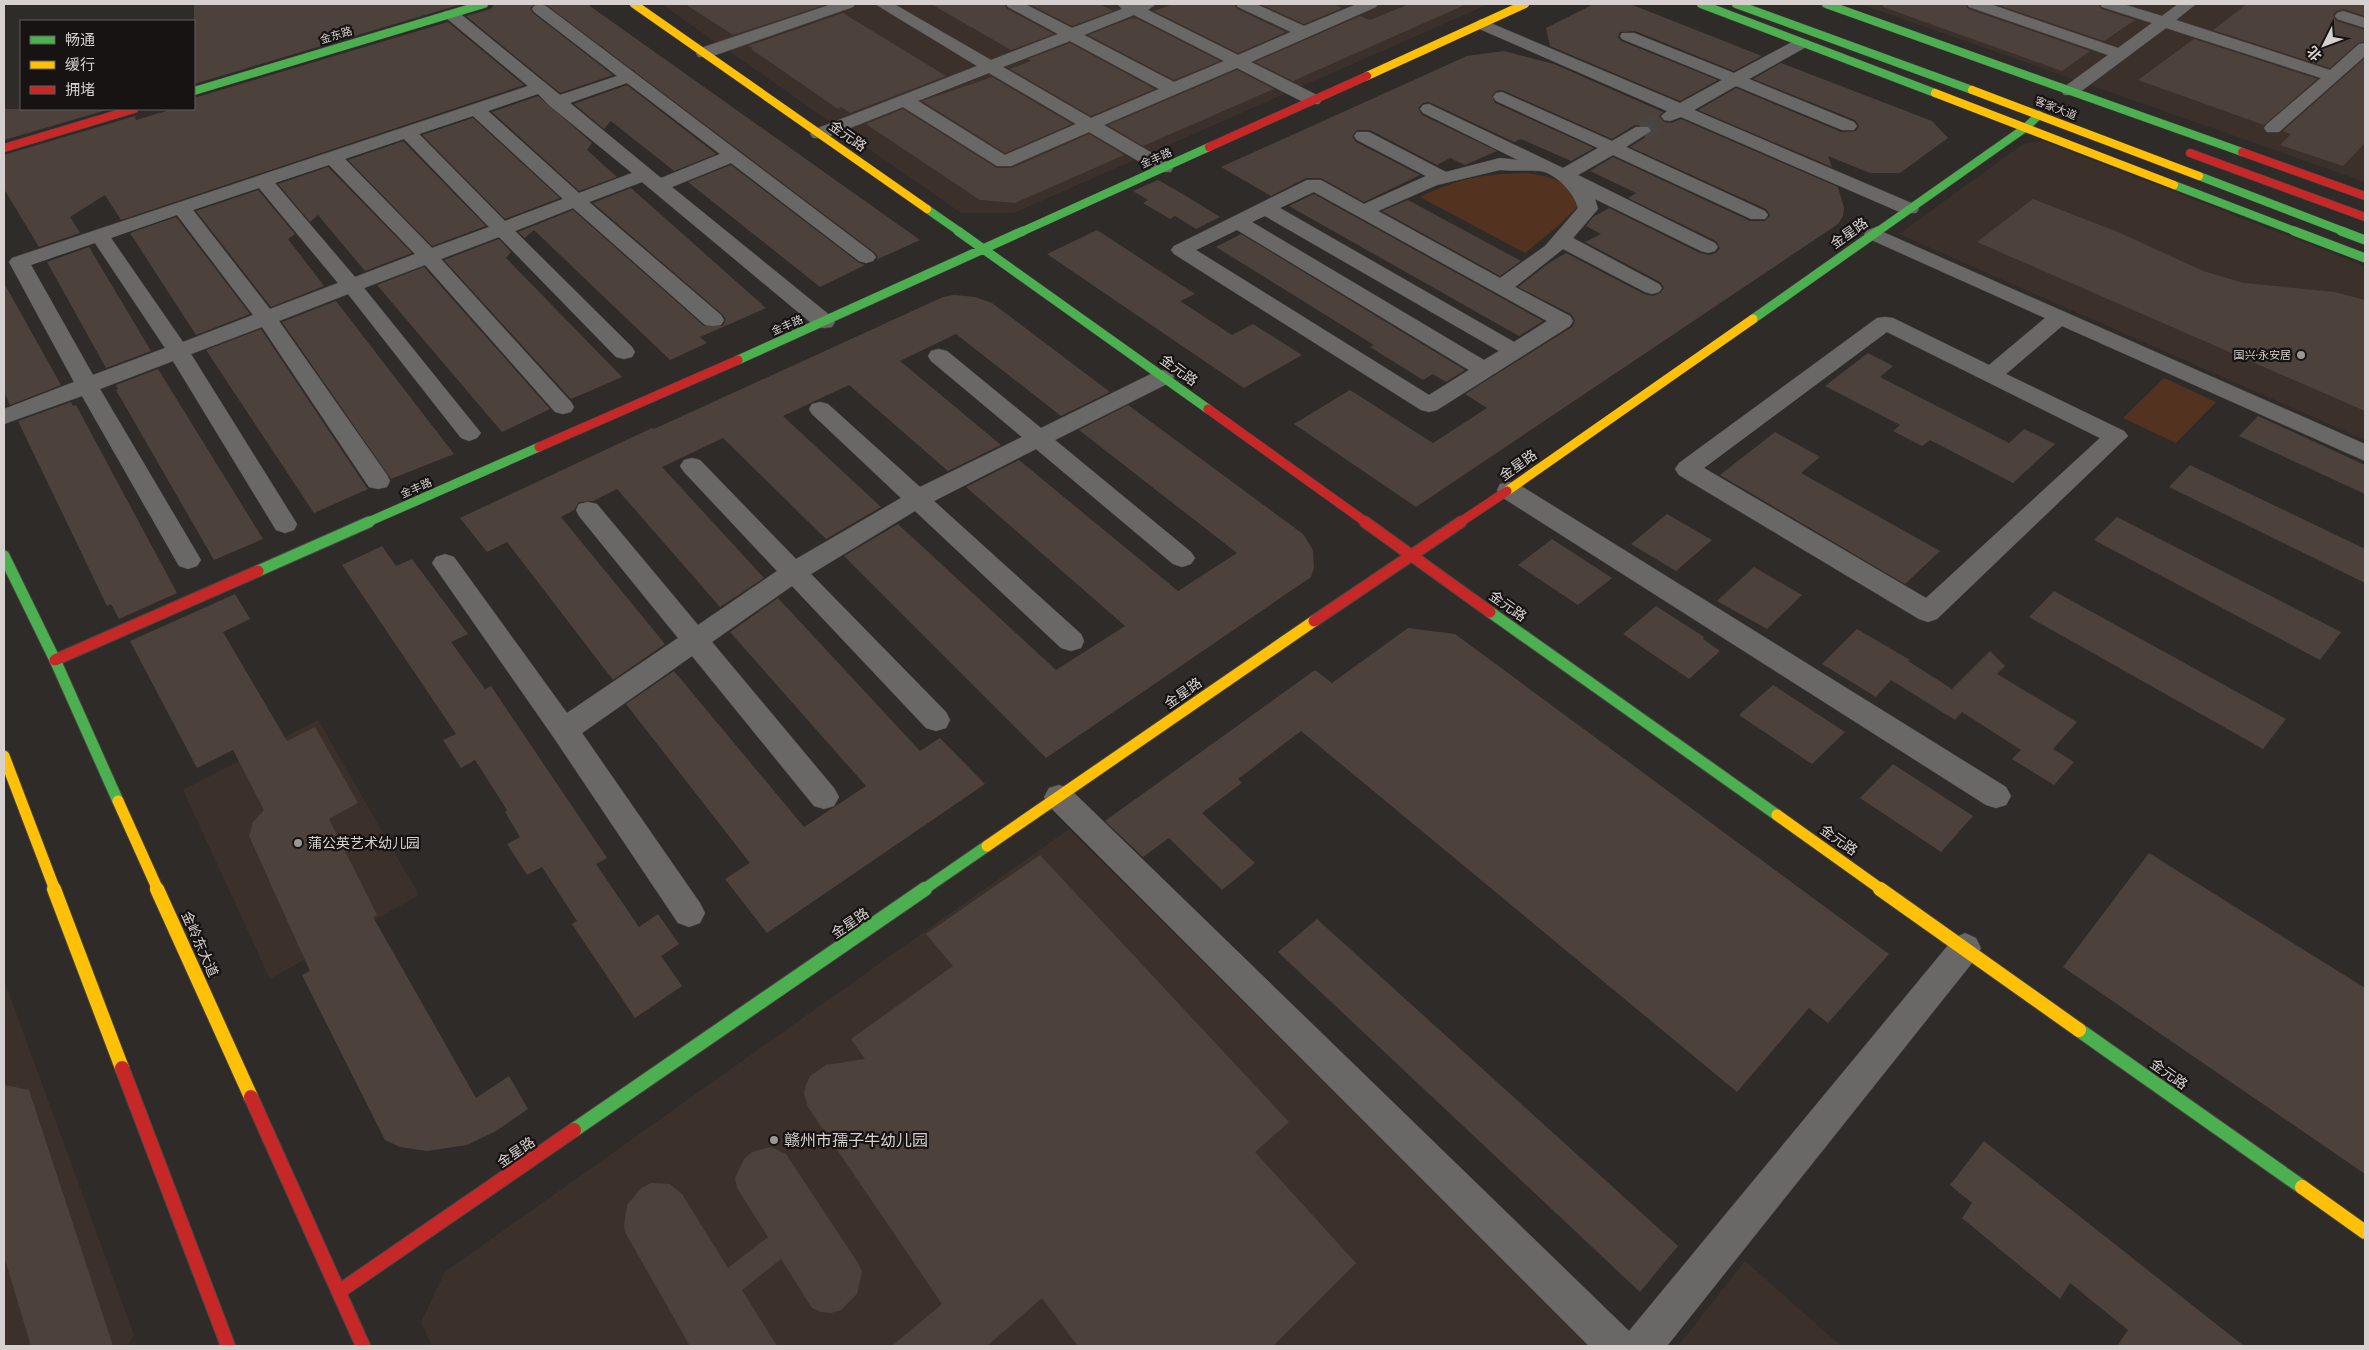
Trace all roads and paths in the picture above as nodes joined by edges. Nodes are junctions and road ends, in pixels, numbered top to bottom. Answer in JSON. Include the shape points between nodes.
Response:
{"nodes":[{"id":1,"x":484,"y":4,"type":"edge"},
{"id":2,"x":634,"y":4,"type":"edge"},
{"id":3,"x":847,"y":4,"type":"edge"},
{"id":4,"x":883,"y":4,"type":"edge"},
{"id":5,"x":1014,"y":4,"type":"edge"},
{"id":6,"x":1244,"y":4,"type":"edge"},
{"id":7,"x":1525,"y":4,"type":"edge"},
{"id":8,"x":1701,"y":4,"type":"edge"},
{"id":9,"x":1736,"y":4,"type":"edge"},
{"id":10,"x":1826,"y":4,"type":"edge"},
{"id":11,"x":1975,"y":4,"type":"edge"},
{"id":12,"x":2108,"y":4,"type":"edge"},
{"id":13,"x":2188,"y":4,"type":"edge"},
{"id":14,"x":2359,"y":4,"type":"edge"},
{"id":15,"x":1135,"y":5,"type":"edge"},
{"id":16,"x":1359,"y":5,"type":"edge"},
{"id":17,"x":456,"y":9,"type":"edge"},
{"id":18,"x":540,"y":9,"type":"dead end"},
{"id":19,"x":2163,"y":21,"type":"junction"},
{"id":20,"x":2365,"y":23,"type":"edge"},
{"id":21,"x":1481,"y":24,"type":"junction"},
{"id":22,"x":1303,"y":32,"type":"junction"},
{"id":23,"x":1071,"y":34,"type":"junction"},
{"id":24,"x":1628,"y":36,"type":"dead end"},
{"id":25,"x":1802,"y":42,"type":"junction"},
{"id":26,"x":2365,"y":48,"type":"edge"},
{"id":27,"x":704,"y":53,"type":"junction"},
{"id":28,"x":2120,"y":54,"type":"junction"},
{"id":29,"x":1237,"y":61,"type":"junction"},
{"id":30,"x":990,"y":66,"type":"junction"},
{"id":31,"x":2333,"y":76,"type":"junction"},
{"id":32,"x":629,"y":77,"type":"junction"},
{"id":33,"x":1735,"y":80,"type":"junction"},
{"id":34,"x":195,"y":82,"type":"edge"},
{"id":35,"x":540,"y":88,"type":"junction"},
{"id":36,"x":1173,"y":88,"type":"junction"},
{"id":37,"x":195,"y":91,"type":"edge"},
{"id":38,"x":2070,"y":91,"type":"junction"},
{"id":39,"x":1502,"y":98,"type":"dead end"},
{"id":40,"x":904,"y":100,"type":"junction"},
{"id":41,"x":1313,"y":100,"type":"junction"},
{"id":42,"x":556,"y":102,"type":"junction"},
{"id":43,"x":1428,"y":109,"type":"dead end"},
{"id":44,"x":98,"y":110,"type":"edge"},
{"id":45,"x":131,"y":110,"type":"edge"},
{"id":46,"x":477,"y":110,"type":"junction"},
{"id":47,"x":1674,"y":115,"type":"junction"},
{"id":48,"x":2039,"y":115,"type":"junction"},
{"id":49,"x":1090,"y":124,"type":"junction"},
{"id":50,"x":1848,"y":126,"type":"dead end"},
{"id":51,"x":2025,"y":128,"type":"junction"},
{"id":52,"x":2273,"y":128,"type":"dead end"},
{"id":53,"x":1642,"y":131,"type":"tunnel mouth"},
{"id":54,"x":408,"y":133,"type":"junction"},
{"id":55,"x":819,"y":134,"type":"junction"},
{"id":56,"x":1363,"y":136,"type":"dead end"},
{"id":57,"x":4,"y":137,"type":"edge"},
{"id":58,"x":4,"y":148,"type":"edge"},
{"id":59,"x":1612,"y":148,"type":"junction"},
{"id":60,"x":2180,"y":149,"type":"dead end"},
{"id":61,"x":732,"y":156,"type":"junction"},
{"id":62,"x":332,"y":158,"type":"junction"},
{"id":63,"x":1164,"y":168,"type":"junction"},
{"id":64,"x":1565,"y":175,"type":"junction"},
{"id":65,"x":1444,"y":178,"type":"junction"},
{"id":66,"x":262,"y":180,"type":"junction"},
{"id":67,"x":651,"y":180,"type":"junction"},
{"id":68,"x":2365,"y":196,"type":"edge"},
{"id":69,"x":576,"y":200,"type":"junction"},
{"id":70,"x":181,"y":207,"type":"junction"},
{"id":71,"x":1266,"y":208,"type":"junction"},
{"id":72,"x":1909,"y":209,"type":"junction"},
{"id":73,"x":1363,"y":211,"type":"junction"},
{"id":74,"x":1758,"y":215,"type":"dead end"},
{"id":75,"x":2365,"y":217,"type":"edge"},
{"id":76,"x":1237,"y":222,"type":"junction"},
{"id":77,"x":503,"y":228,"type":"junction"},
{"id":78,"x":99,"y":234,"type":"junction"},
{"id":79,"x":1874,"y":234,"type":"junction"},
{"id":80,"x":1561,"y":240,"type":"junction"},
{"id":81,"x":2365,"y":240,"type":"edge"},
{"id":82,"x":1708,"y":247,"type":"dead end"},
{"id":83,"x":985,"y":249,"type":"junction"},
{"id":84,"x":428,"y":256,"type":"junction"},
{"id":85,"x":866,"y":256,"type":"dead end"},
{"id":86,"x":2365,"y":258,"type":"edge"},
{"id":87,"x":351,"y":285,"type":"junction"},
{"id":88,"x":1501,"y":288,"type":"junction"},
{"id":89,"x":1652,"y":288,"type":"dead end"},
{"id":90,"x":2060,"y":317,"type":"junction"},
{"id":91,"x":266,"y":318,"type":"junction"},
{"id":92,"x":713,"y":320,"type":"dead end"},
{"id":93,"x":824,"y":322,"type":"junction"},
{"id":94,"x":178,"y":351,"type":"junction"},
{"id":95,"x":1515,"y":351,"type":"junction"},
{"id":96,"x":624,"y":352,"type":"dead end"},
{"id":97,"x":939,"y":356,"type":"dead end"},
{"id":98,"x":1485,"y":370,"type":"junction"},
{"id":99,"x":1991,"y":375,"type":"junction"},
{"id":100,"x":1163,"y":377,"type":"junction"},
{"id":101,"x":87,"y":386,"type":"junction"},
{"id":102,"x":564,"y":407,"type":"dead end"},
{"id":103,"x":820,"y":409,"type":"dead end"},
{"id":104,"x":4,"y":417,"type":"edge"},
{"id":105,"x":469,"y":433,"type":"dead end"},
{"id":106,"x":1038,"y":439,"type":"junction"},
{"id":107,"x":2365,"y":453,"type":"edge"},
{"id":108,"x":692,"y":466,"type":"dead end"},
{"id":109,"x":378,"y":481,"type":"dead end"},
{"id":110,"x":1509,"y":490,"type":"junction"},
{"id":111,"x":917,"y":499,"type":"junction"},
{"id":112,"x":588,"y":510,"type":"dead end"},
{"id":113,"x":285,"y":524,"type":"dead end"},
{"id":114,"x":1410,"y":555,"type":"junction"},
{"id":115,"x":4,"y":556,"type":"edge"},
{"id":116,"x":1182,"y":558,"type":"dead end"},
{"id":117,"x":188,"y":560,"type":"dead end"},
{"id":118,"x":444,"y":563,"type":"dead end"},
{"id":119,"x":794,"y":572,"type":"junction"},
{"id":120,"x":694,"y":639,"type":"junction"},
{"id":121,"x":1071,"y":641,"type":"dead end"},
{"id":122,"x":55,"y":660,"type":"junction"},
{"id":123,"x":936,"y":720,"type":"dead end"},
{"id":124,"x":564,"y":730,"type":"junction"},
{"id":125,"x":4,"y":756,"type":"edge"},
{"id":126,"x":1996,"y":796,"type":"dead end"},
{"id":127,"x":824,"y":797,"type":"dead end"},
{"id":128,"x":1059,"y":798,"type":"junction"},
{"id":129,"x":689,"y":913,"type":"dead end"},
{"id":130,"x":1965,"y":948,"type":"junction"},
{"id":131,"x":2365,"y":1232,"type":"edge"},
{"id":132,"x":340,"y":1291,"type":"junction"},
{"id":133,"x":228,"y":1346,"type":"edge"},
{"id":134,"x":363,"y":1346,"type":"edge"},
{"id":135,"x":1616,"y":1346,"type":"edge"},
{"id":136,"x":1642,"y":1346,"type":"edge"}],
"edges":[{"from":1,"to":17,"type":"street","name":"金东路"},
{"from":2,"to":27,"type":"street","name":"金元路"},
{"from":3,"to":27,"type":"street"},
{"from":4,"to":30,"type":"street"},
{"from":5,"to":23,"type":"street"},
{"from":6,"to":22,"type":"street"},
{"from":7,"to":21,"type":"street","name":"金丰路"},
{"from":8,"to":25,"type":"street"},
{"from":9,"to":48,"type":"street","name":"客家大道"},
{"from":10,"to":38,"type":"street"},
{"from":11,"to":28,"type":"street"},
{"from":12,"to":19,"type":"street"},
{"from":13,"to":19,"type":"street"},
{"from":14,"to":20,"type":"street","via":[[2343,16]]},
{"from":15,"to":23,"type":"street"},
{"from":15,"to":29,"type":"street"},
{"from":16,"to":22,"type":"street"},
{"from":17,"to":34,"type":"street","name":"金东路"},
{"from":17,"to":35,"type":"street"},
{"from":17,"to":37,"type":"street","name":"金东路"},
{"from":18,"to":32,"type":"street"},
{"from":19,"to":28,"type":"street"},
{"from":19,"to":31,"type":"street"},
{"from":21,"to":41,"type":"street","name":"金丰路"},
{"from":21,"to":47,"type":"street"},
{"from":22,"to":29,"type":"street"},
{"from":23,"to":30,"type":"street"},
{"from":23,"to":36,"type":"street"},
{"from":24,"to":33,"type":"street"},
{"from":25,"to":33,"type":"street"},
{"from":25,"to":51,"type":"street"},
{"from":26,"to":31,"type":"street"},
{"from":27,"to":55,"type":"street","name":"金元路"},
{"from":28,"to":38,"type":"street"},
{"from":29,"to":36,"type":"street"},
{"from":29,"to":41,"type":"street"},
{"from":30,"to":40,"type":"street"},
{"from":30,"to":49,"type":"street"},
{"from":31,"to":52,"type":"street"},
{"from":32,"to":42,"type":"street"},
{"from":32,"to":61,"type":"street"},
{"from":33,"to":47,"type":"street"},
{"from":33,"to":50,"type":"street"},
{"from":35,"to":42,"type":"street"},
{"from":35,"to":46,"type":"street"},
{"from":36,"to":49,"type":"street"},
{"from":38,"to":68,"type":"street"},
{"from":39,"to":59,"type":"street"},
{"from":40,"to":49,"type":"street","via":[[1004,162]]},
{"from":40,"to":55,"type":"street"},
{"from":41,"to":63,"type":"street","name":"金丰路"},
{"from":42,"to":67,"type":"street"},
{"from":43,"to":64,"type":"street"},
{"from":44,"to":57,"type":"street"},
{"from":45,"to":58,"type":"street"},
{"from":46,"to":54,"type":"street"},
{"from":46,"to":69,"type":"street"},
{"from":47,"to":72,"type":"street"},
{"from":48,"to":51,"type":"street","name":"金星路"},
{"from":48,"to":81,"type":"street","name":"客家大道"},
{"from":49,"to":63,"type":"street"},
{"from":51,"to":72,"type":"street","name":"金星路"},
{"from":51,"to":86,"type":"street"},
{"from":53,"to":59,"type":"street"},
{"from":54,"to":62,"type":"street"},
{"from":54,"to":77,"type":"street"},
{"from":55,"to":83,"type":"street","name":"金元路"},
{"from":56,"to":65,"type":"street"},
{"from":59,"to":64,"type":"street"},
{"from":59,"to":74,"type":"street"},
{"from":60,"to":75,"type":"street"},
{"from":61,"to":67,"type":"street"},
{"from":61,"to":85,"type":"street"},
{"from":62,"to":66,"type":"street"},
{"from":62,"to":84,"type":"street"},
{"from":63,"to":83,"type":"street","name":"金丰路"},
{"from":64,"to":65,"type":"street","via":[[1500,164]]},
{"from":64,"to":80,"type":"street","via":[[1585,196],[1588,210]]},
{"from":64,"to":82,"type":"street"},
{"from":65,"to":73,"type":"street","via":[[1430,181]]},
{"from":66,"to":70,"type":"street"},
{"from":66,"to":87,"type":"street"},
{"from":67,"to":69,"type":"street"},
{"from":67,"to":93,"type":"street"},
{"from":69,"to":77,"type":"street"},
{"from":69,"to":92,"type":"street"},
{"from":70,"to":78,"type":"street"},
{"from":70,"to":91,"type":"street"},
{"from":71,"to":73,"type":"street","via":[[1314,184]]},
{"from":71,"to":76,"type":"street"},
{"from":71,"to":95,"type":"street"},
{"from":72,"to":79,"type":"street","name":"金星路"},
{"from":73,"to":88,"type":"street"},
{"from":76,"to":98,"type":"street"},
{"from":76,"to":98,"type":"street","via":[[1181,250],[1429,405]]},
{"from":77,"to":84,"type":"street"},
{"from":77,"to":96,"type":"street"},
{"from":78,"to":94,"type":"street"},
{"from":78,"to":101,"type":"street","via":[[18,262]]},
{"from":79,"to":90,"type":"street"},
{"from":79,"to":110,"type":"street","name":"金星路"},
{"from":80,"to":88,"type":"street"},
{"from":80,"to":89,"type":"street"},
{"from":83,"to":93,"type":"street","name":"金丰路"},
{"from":83,"to":100,"type":"street","name":"金元路"},
{"from":84,"to":87,"type":"street"},
{"from":84,"to":102,"type":"street"},
{"from":87,"to":91,"type":"street"},
{"from":87,"to":105,"type":"street"},
{"from":88,"to":95,"type":"street","via":[[1562,321]]},
{"from":90,"to":99,"type":"street"},
{"from":90,"to":107,"type":"street"},
{"from":91,"to":94,"type":"street"},
{"from":91,"to":109,"type":"street"},
{"from":93,"to":122,"type":"street","name":"金丰路"},
{"from":94,"to":101,"type":"street"},
{"from":94,"to":113,"type":"street"},
{"from":95,"to":98,"type":"street"},
{"from":97,"to":106,"type":"street"},
{"from":99,"to":99,"type":"street","via":[[2116,436],[1928,612],[1687,469],[1885,323]]},
{"from":100,"to":106,"type":"street"},
{"from":100,"to":114,"type":"street","name":"金元路"},
{"from":101,"to":104,"type":"street"},
{"from":101,"to":117,"type":"street"},
{"from":103,"to":111,"type":"street"},
{"from":106,"to":111,"type":"street"},
{"from":106,"to":116,"type":"street"},
{"from":108,"to":119,"type":"street"},
{"from":110,"to":114,"type":"street","name":"金星路"},
{"from":110,"to":126,"type":"street"},
{"from":111,"to":119,"type":"street"},
{"from":111,"to":121,"type":"street"},
{"from":112,"to":120,"type":"street"},
{"from":114,"to":128,"type":"street","name":"金星路"},
{"from":114,"to":130,"type":"street","name":"金元路"},
{"from":115,"to":122,"type":"street","name":"金岭东大道"},
{"from":118,"to":124,"type":"street"},
{"from":119,"to":120,"type":"street"},
{"from":119,"to":123,"type":"street"},
{"from":120,"to":124,"type":"street"},
{"from":120,"to":127,"type":"street"},
{"from":122,"to":132,"type":"street","name":"金岭东大道"},
{"from":124,"to":129,"type":"street"},
{"from":125,"to":133,"type":"street"},
{"from":128,"to":132,"type":"street","name":"金星路"},
{"from":128,"to":135,"type":"street"},
{"from":130,"to":131,"type":"street","name":"金元路"},
{"from":130,"to":136,"type":"street"},
{"from":132,"to":134,"type":"street","name":"金岭东大道"}]}
